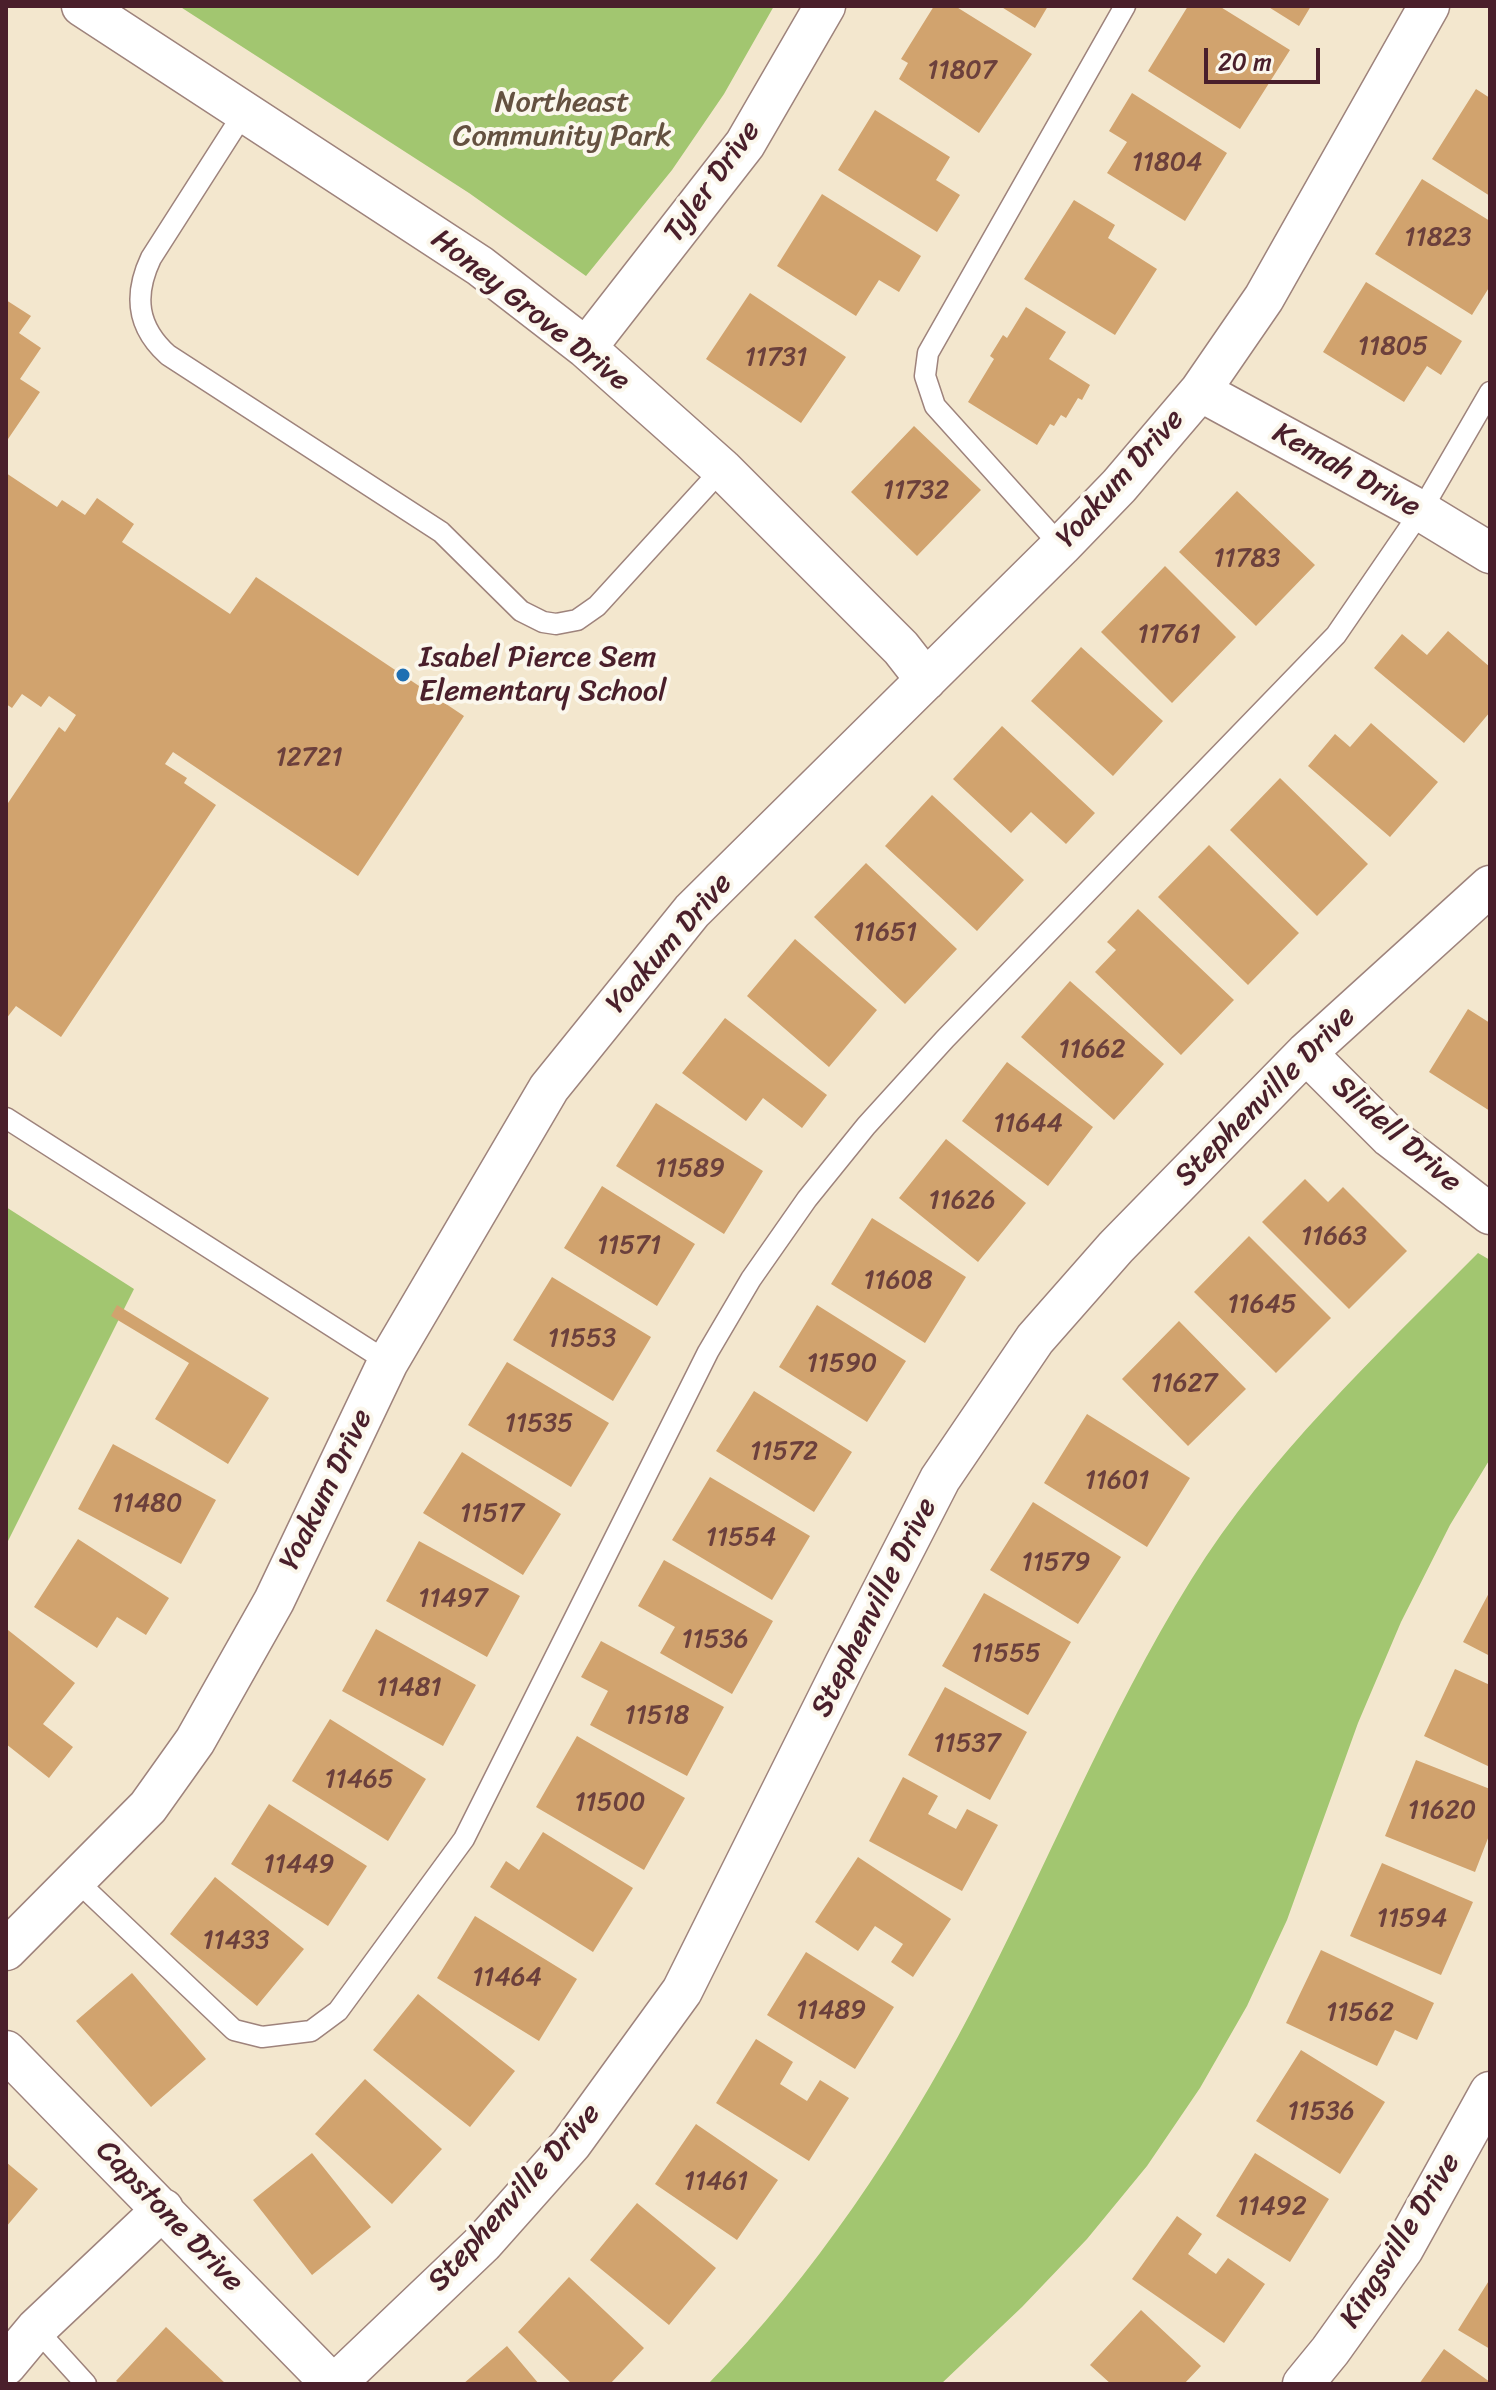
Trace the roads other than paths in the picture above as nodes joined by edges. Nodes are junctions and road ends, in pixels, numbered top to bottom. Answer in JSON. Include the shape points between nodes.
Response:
{"nodes":[{"id":1,"x":82,"y":6,"type":"edge"},
{"id":2,"x":825,"y":6,"type":"edge"},
{"id":3,"x":1125,"y":6,"type":"edge"},
{"id":4,"x":1429,"y":6,"type":"edge"},
{"id":5,"x":245,"y":111,"type":"junction"},
{"id":6,"x":586,"y":348,"type":"junction"},
{"id":7,"x":1200,"y":391,"type":"junction"},
{"id":8,"x":1490,"y":392,"type":"edge"},
{"id":9,"x":722,"y":469,"type":"junction"},
{"id":10,"x":1421,"y":511,"type":"junction"},
{"id":11,"x":1061,"y":546,"type":"junction"},
{"id":12,"x":1490,"y":553,"type":"edge"},
{"id":13,"x":926,"y":680,"type":"junction"},
{"id":14,"x":1490,"y":886,"type":"edge"},
{"id":15,"x":1306,"y":1053,"type":"junction"},
{"id":16,"x":6,"y":1118,"type":"edge"},
{"id":17,"x":1490,"y":1214,"type":"edge"},
{"id":18,"x":388,"y":1362,"type":"junction"},
{"id":19,"x":77,"y":1881,"type":"junction"},
{"id":20,"x":6,"y":1950,"type":"edge"},
{"id":21,"x":6,"y":2051,"type":"edge"},
{"id":22,"x":1490,"y":2092,"type":"edge"},
{"id":23,"x":163,"y":2209,"type":"junction"},
{"id":24,"x":36,"y":2329,"type":"junction"},
{"id":25,"x":6,"y":2365,"type":"edge"},
{"id":26,"x":86,"y":2384,"type":"edge"},
{"id":27,"x":333,"y":2384,"type":"edge"},
{"id":28,"x":1303,"y":2384,"type":"edge"}],
"edges":[{"from":1,"to":5,"type":"street","name":"Honey Grove Drive"},
{"from":2,"to":6,"type":"street","name":"Tyler Drive","via":[[745,144]]},
{"from":3,"to":11,"type":"lane","via":[[933,343],[925,376],[935,406]]},
{"from":4,"to":7,"type":"street","name":"Yoakum Drive","via":[[1264,298]]},
{"from":5,"to":6,"type":"street","name":"Honey Grove Drive","via":[[480,266]]},
{"from":5,"to":9,"type":"lane","via":[[141,281],[143,321],[168,355],[441,532],[521,611],[543,622],[577,620],[597,606]]},
{"from":6,"to":9,"type":"street","name":"Honey Grove Drive"},
{"from":7,"to":10,"type":"street","name":"Kemah Drive"},
{"from":7,"to":11,"type":"street","name":"Yoakum Drive"},
{"from":8,"to":10,"type":"lane"},
{"from":9,"to":13,"type":"street","name":"Honey Grove Drive","via":[[901,648]]},
{"from":10,"to":12,"type":"street","name":"Kemah Drive"},
{"from":10,"to":19,"type":"lane","via":[[1336,635],[945,1039],[807,1199],[708,1352],[464,1839],[338,2011],[311,2031],[262,2037],[234,2030]]},
{"from":11,"to":13,"type":"street","name":"Yoakum Drive"},
{"from":13,"to":18,"type":"street","name":"Yoakum Drive","via":[[692,911],[549,1088]]},
{"from":14,"to":15,"type":"street","name":"Stephenville Drive"},
{"from":15,"to":17,"type":"street","name":"Slidell Drive","via":[[1390,1137]]},
{"from":15,"to":27,"type":"street","name":"Stephenville Drive","via":[[1116,1247],[1035,1339],[940,1479],[682,1991],[561,2155],[483,2243]]},
{"from":16,"to":18,"type":"lane"},
{"from":18,"to":19,"type":"street","name":"Yoakum Drive","via":[[274,1601],[195,1741],[148,1807]]},
{"from":19,"to":20,"type":"street","name":"Yoakum Drive"},
{"from":21,"to":23,"type":"street","name":"Capstone Drive"},
{"from":22,"to":28,"type":"street","name":"Kingsville Drive","via":[[1403,2249]]},
{"from":23,"to":24,"type":"street"},
{"from":23,"to":27,"type":"street","name":"Capstone Drive"},
{"from":24,"to":25,"type":"street"},
{"from":24,"to":26,"type":"lane"}]}
